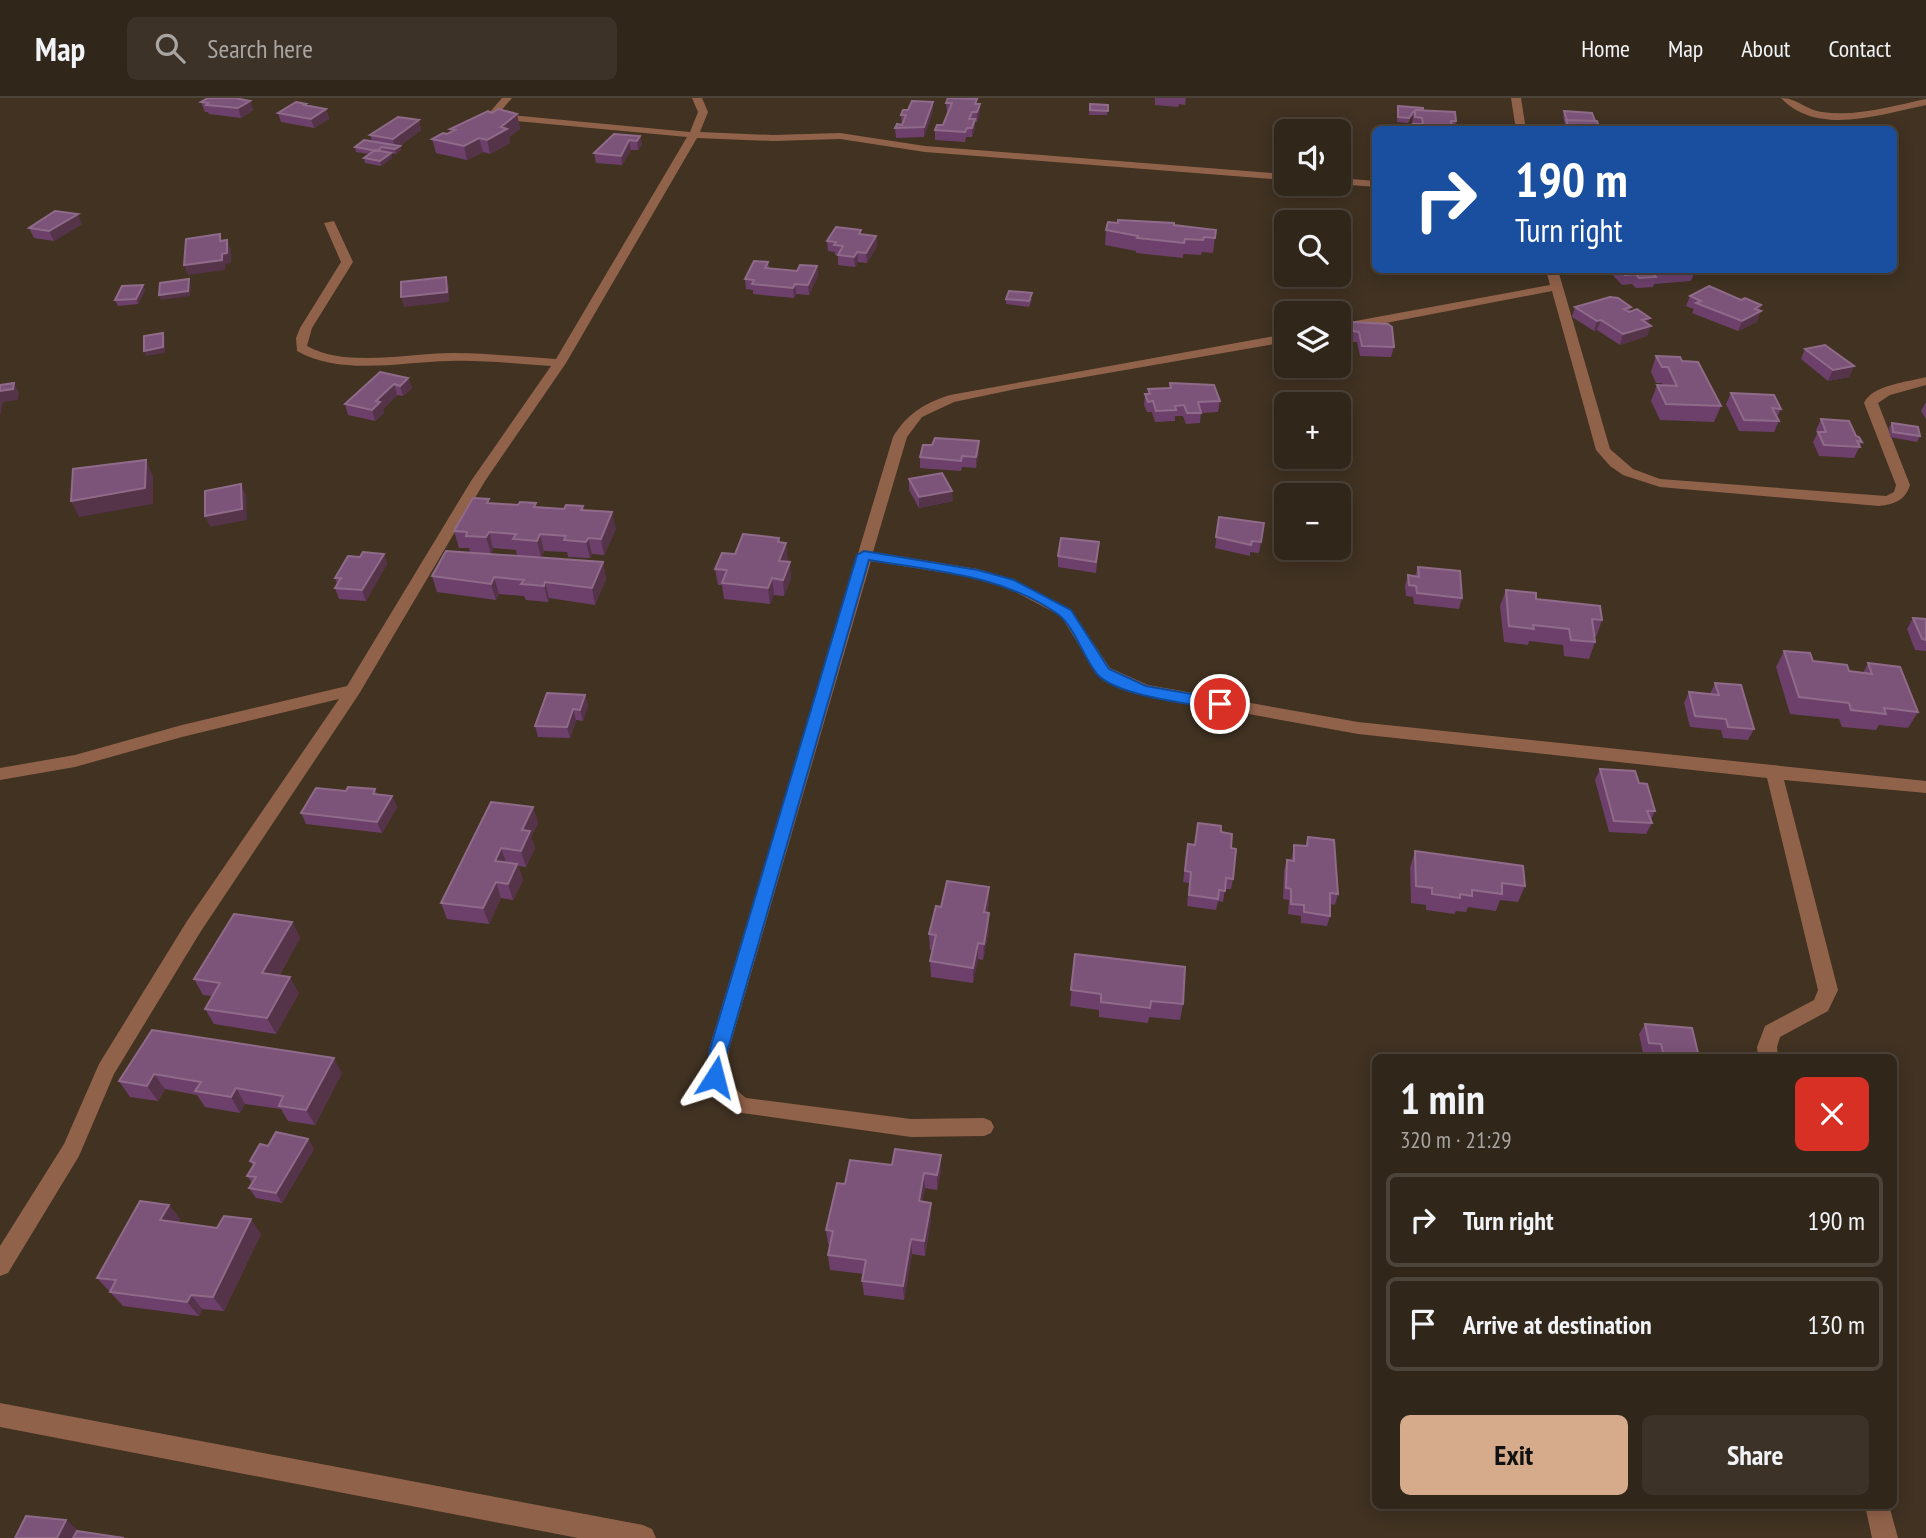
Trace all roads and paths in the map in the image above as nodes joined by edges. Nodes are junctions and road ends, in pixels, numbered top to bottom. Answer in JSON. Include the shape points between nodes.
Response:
{"nodes":[{"id":1,"x":507,"y":98,"type":"edge"},
{"id":2,"x":697,"y":98,"type":"edge"},
{"id":3,"x":1516,"y":98,"type":"edge"},
{"id":4,"x":1786,"y":98,"type":"edge"},
{"id":5,"x":1926,"y":102,"type":"edge"},
{"id":6,"x":1520,"y":126,"type":"edge"},
{"id":7,"x":694,"y":135,"type":"junction"},
{"id":8,"x":1274,"y":176,"type":"edge"},
{"id":9,"x":1351,"y":182,"type":"edge"},
{"id":10,"x":1372,"y":184,"type":"edge"},
{"id":11,"x":330,"y":223,"type":"dead end"},
{"id":12,"x":1553,"y":273,"type":"edge"},
{"id":13,"x":1557,"y":287,"type":"junction"},
{"id":14,"x":1351,"y":325,"type":"edge"},
{"id":15,"x":1274,"y":340,"type":"edge"},
{"id":16,"x":560,"y":363,"type":"junction"},
{"id":17,"x":1926,"y":381,"type":"edge"},
{"id":18,"x":864,"y":555,"type":"junction"},
{"id":19,"x":353,"y":690,"type":"junction"},
{"id":20,"x":1774,"y":773,"type":"junction"},
{"id":21,"x":0,"y":774,"type":"edge"},
{"id":22,"x":1926,"y":787,"type":"edge"},
{"id":23,"x":1768,"y":1054,"type":"edge"},
{"id":24,"x":984,"y":1127,"type":"dead end"},
{"id":25,"x":0,"y":1266,"type":"edge"},
{"id":26,"x":0,"y":1415,"type":"edge"},
{"id":27,"x":1878,"y":1509,"type":"edge"},
{"id":28,"x":643,"y":1538,"type":"edge"},
{"id":29,"x":1885,"y":1538,"type":"edge"}],
"edges":[{"from":1,"to":7,"type":"street","via":[[495,112],[498,117]]},
{"from":2,"to":7,"type":"street","via":[[703,112]]},
{"from":3,"to":6,"type":"street"},
{"from":4,"to":5,"type":"street","via":[[1810,114],[1835,117]]},
{"from":7,"to":8,"type":"street","via":[[839,136],[949,152]]},
{"from":7,"to":16,"type":"street"},
{"from":9,"to":10,"type":"street"},
{"from":11,"to":16,"type":"street","via":[[347,262],[304,332],[301,348],[312,357],[377,361],[464,357]]},
{"from":12,"to":13,"type":"street"},
{"from":13,"to":14,"type":"street"},
{"from":13,"to":17,"type":"street","via":[[1603,450],[1611,461],[1640,478],[1894,500],[1903,485],[1871,403],[1885,391]]},
{"from":15,"to":18,"type":"street","via":[[1016,385],[950,400],[917,414],[900,437]]},
{"from":16,"to":19,"type":"street","via":[[478,481]]},
{"from":18,"to":20,"type":"street","via":[[1009,583],[1066,613],[1104,672],[1144,690],[1358,728]]},
{"from":18,"to":24,"type":"street","via":[[719,1049],[715,1077],[725,1095],[742,1106],[911,1128]]},
{"from":19,"to":21,"type":"street","via":[[75,761]]},
{"from":19,"to":25,"type":"street","via":[[194,926],[106,1070],[72,1149]]},
{"from":20,"to":22,"type":"street"},
{"from":20,"to":23,"type":"street","via":[[1828,990],[1821,1005],[1772,1032]]},
{"from":26,"to":28,"type":"street"},
{"from":27,"to":29,"type":"street"}]}
